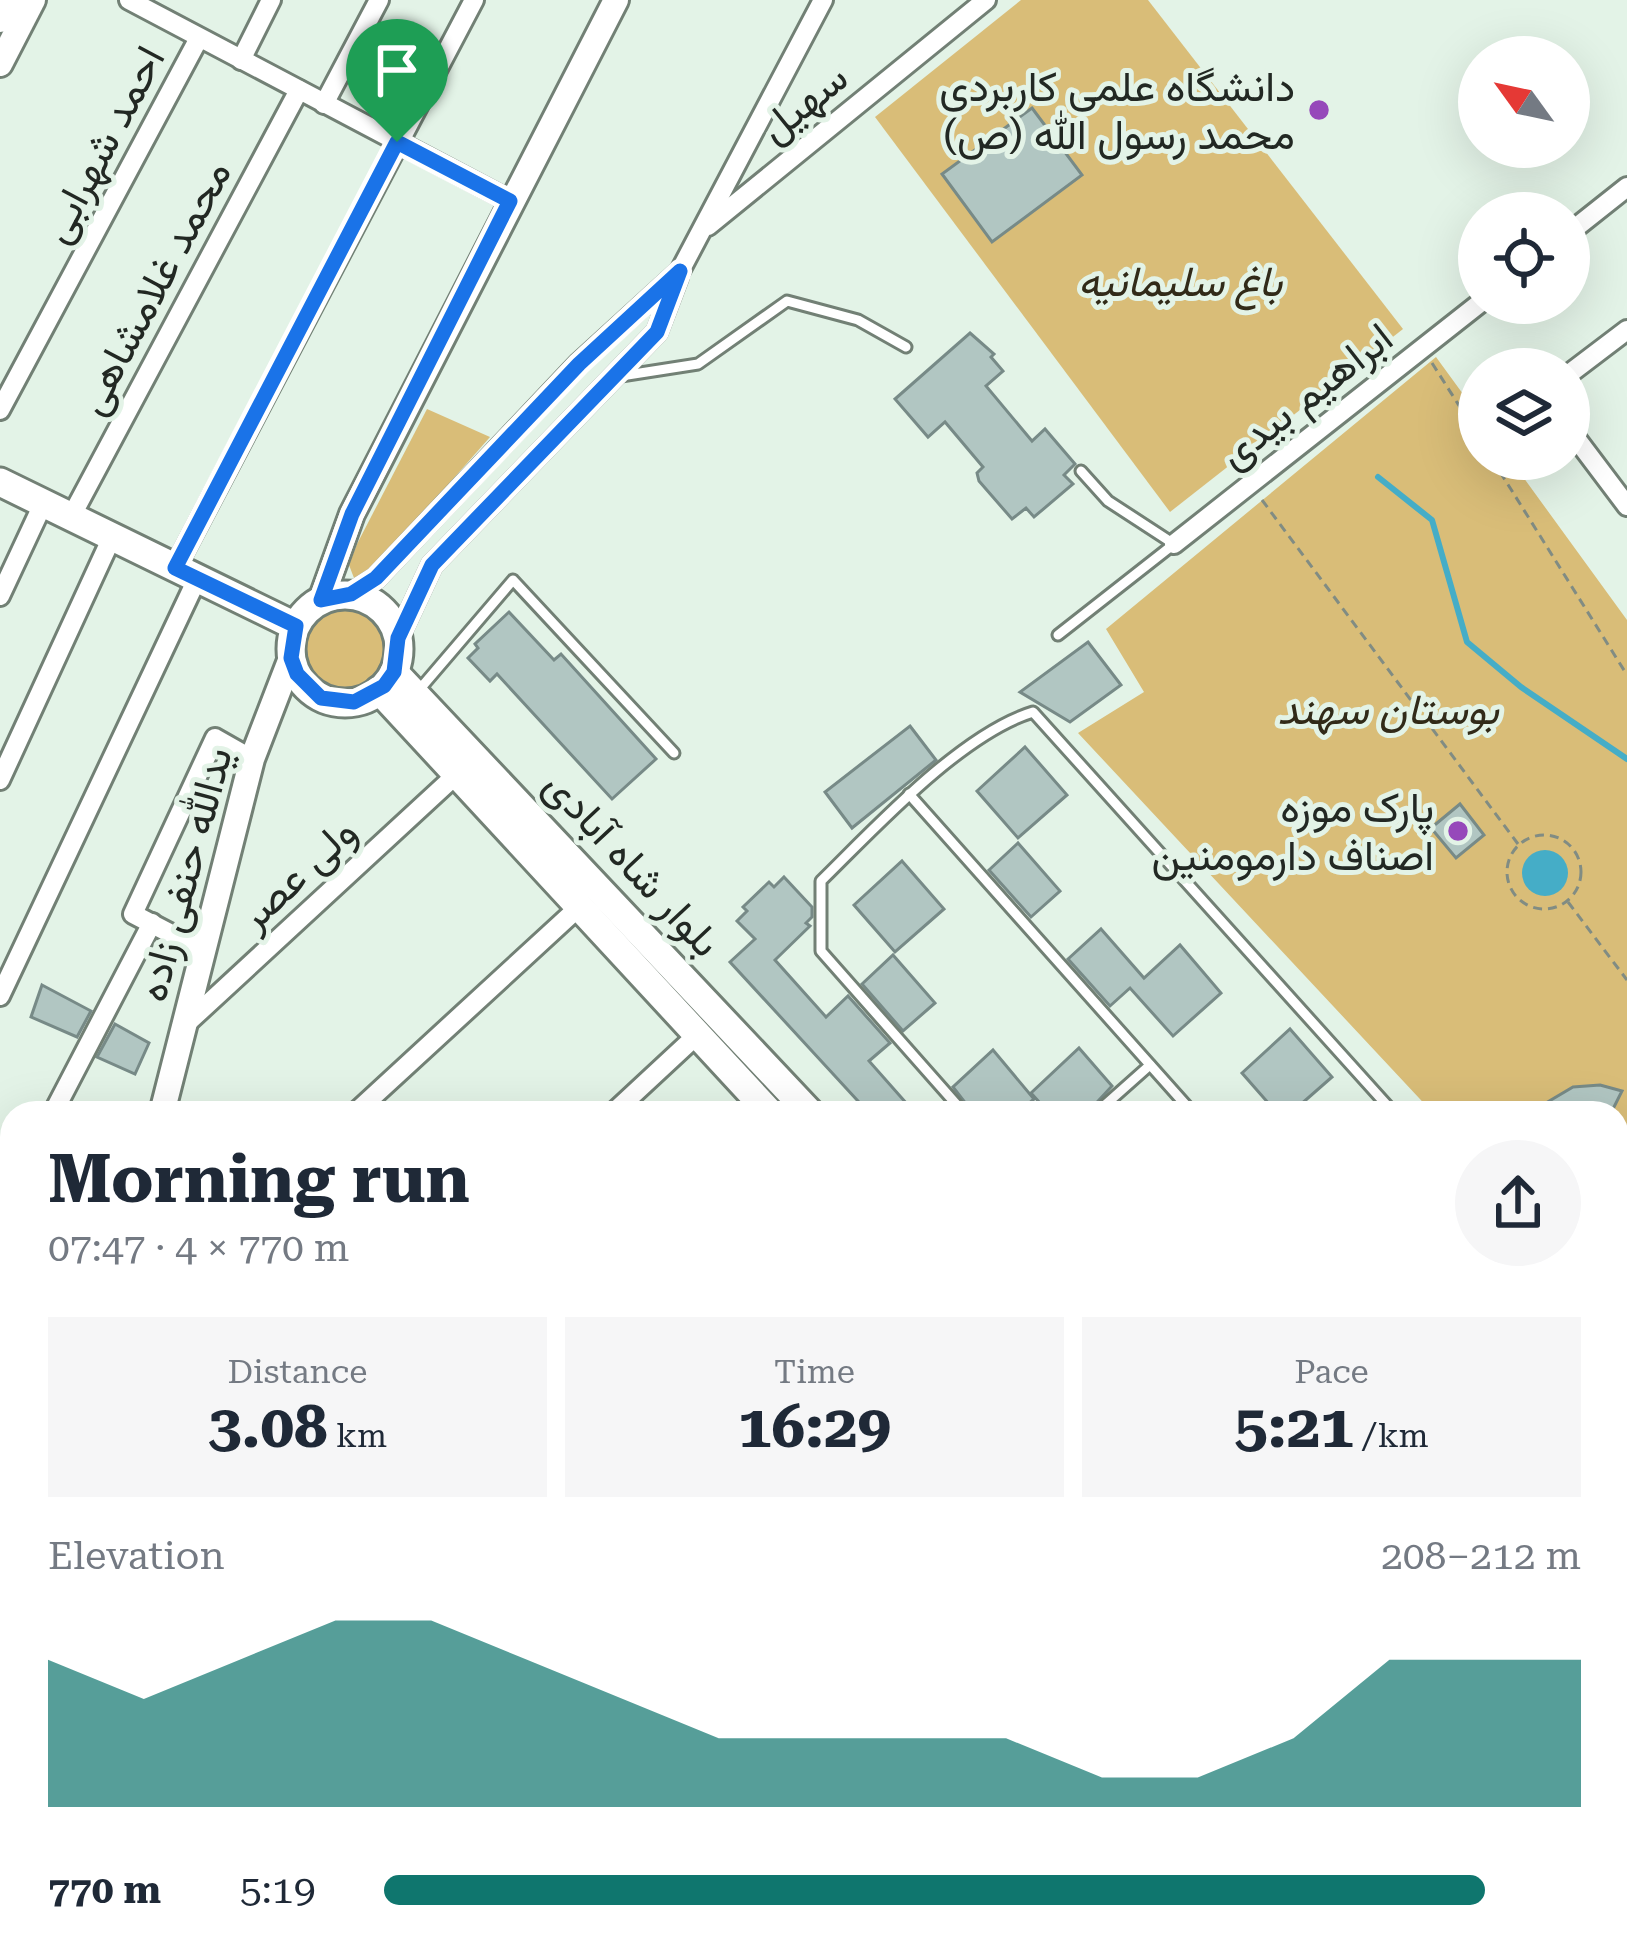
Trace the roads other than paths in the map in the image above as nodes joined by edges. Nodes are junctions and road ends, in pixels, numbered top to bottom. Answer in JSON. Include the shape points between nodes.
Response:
{"nodes":[{"id":1,"x":10,"y":0,"type":"edge"},
{"id":2,"x":33,"y":0,"type":"edge"},
{"id":3,"x":129,"y":0,"type":"edge"},
{"id":4,"x":172,"y":0,"type":"edge"},
{"id":5,"x":271,"y":0,"type":"edge"},
{"id":6,"x":380,"y":0,"type":"edge"},
{"id":7,"x":475,"y":0,"type":"edge"},
{"id":8,"x":616,"y":0,"type":"edge"},
{"id":9,"x":823,"y":0,"type":"edge"},
{"id":10,"x":986,"y":0,"type":"edge"},
{"id":11,"x":162,"y":19,"type":"junction"},
{"id":12,"x":0,"y":20,"type":"edge"},
{"id":13,"x":199,"y":38,"type":"junction"},
{"id":14,"x":241,"y":60,"type":"junction"},
{"id":15,"x":0,"y":64,"type":"edge"},
{"id":16,"x":298,"y":90,"type":"junction"},
{"id":17,"x":324,"y":104,"type":"junction"},
{"id":18,"x":397,"y":142,"type":"junction"},
{"id":19,"x":1627,"y":187,"type":"edge"},
{"id":20,"x":510,"y":201,"type":"junction"},
{"id":21,"x":1590,"y":216,"type":"edge"},
{"id":22,"x":700,"y":232,"type":"junction"},
{"id":23,"x":680,"y":271,"type":"junction"},
{"id":24,"x":1458,"y":320,"type":"edge"},
{"id":25,"x":1627,"y":330,"type":"edge"},
{"id":26,"x":906,"y":347,"type":"dead end"},
{"id":27,"x":1590,"y":358,"type":"edge"},
{"id":28,"x":610,"y":378,"type":"junction"},
{"id":29,"x":0,"y":410,"type":"edge"},
{"id":30,"x":1590,"y":457,"type":"edge"},
{"id":31,"x":1081,"y":471,"type":"dead end"},
{"id":32,"x":0,"y":482,"type":"edge"},
{"id":33,"x":43,"y":503,"type":"junction"},
{"id":34,"x":1627,"y":506,"type":"edge"},
{"id":35,"x":71,"y":517,"type":"junction"},
{"id":36,"x":112,"y":537,"type":"junction"},
{"id":37,"x":1174,"y":544,"type":"junction"},
{"id":38,"x":186,"y":573,"type":"junction"},
{"id":39,"x":351,"y":594,"type":"junction"},
{"id":40,"x":0,"y":596,"type":"edge"},
{"id":41,"x":321,"y":600,"type":"junction"},
{"id":42,"x":296,"y":626,"type":"junction"},
{"id":43,"x":1058,"y":634,"type":"dead end"},
{"id":44,"x":398,"y":638,"type":"junction"},
{"id":45,"x":291,"y":658,"type":"junction"},
{"id":46,"x":386,"y":681,"type":"junction"},
{"id":47,"x":416,"y":694,"type":"junction"},
{"id":48,"x":674,"y":753,"type":"dead end"},
{"id":49,"x":252,"y":759,"type":"junction"},
{"id":50,"x":457,"y":774,"type":"junction"},
{"id":51,"x":0,"y":780,"type":"edge"},
{"id":52,"x":909,"y":794,"type":"junction"},
{"id":53,"x":579,"y":907,"type":"junction"},
{"id":54,"x":152,"y":923,"type":"junction"},
{"id":55,"x":204,"y":951,"type":"junction"},
{"id":56,"x":0,"y":996,"type":"edge"},
{"id":57,"x":186,"y":1024,"type":"junction"},
{"id":58,"x":697,"y":1035,"type":"junction"},
{"id":59,"x":1150,"y":1065,"type":"junction"},
{"id":60,"x":59,"y":1101,"type":"edge"},
{"id":61,"x":165,"y":1101,"type":"edge"},
{"id":62,"x":368,"y":1101,"type":"edge"},
{"id":63,"x":626,"y":1101,"type":"edge"},
{"id":64,"x":759,"y":1101,"type":"edge"},
{"id":65,"x":799,"y":1101,"type":"edge"},
{"id":66,"x":953,"y":1101,"type":"edge"},
{"id":67,"x":1110,"y":1101,"type":"edge"},
{"id":68,"x":1182,"y":1101,"type":"edge"},
{"id":69,"x":1383,"y":1101,"type":"edge"}],
"edges":[{"from":1,"to":12,"type":"street"},
{"from":2,"to":15,"type":"street"},
{"from":3,"to":11,"type":"street"},
{"from":4,"to":11,"type":"street"},
{"from":5,"to":14,"type":"street"},
{"from":6,"to":17,"type":"street"},
{"from":7,"to":18,"type":"street"},
{"from":8,"to":20,"type":"street"},
{"from":9,"to":22,"type":"street"},
{"from":10,"to":22,"type":"street","name":"سهیل"},
{"from":11,"to":13,"type":"street"},
{"from":13,"to":14,"type":"street"},
{"from":13,"to":29,"type":"street","name":"احمد شهرابی"},
{"from":14,"to":16,"type":"street"},
{"from":16,"to":17,"type":"street"},
{"from":16,"to":35,"type":"street","name":"محمد غلامشاهی"},
{"from":17,"to":18,"type":"street"},
{"from":18,"to":20,"type":"street"},
{"from":18,"to":38,"type":"street"},
{"from":19,"to":21,"type":"street"},
{"from":20,"to":41,"type":"street","via":[[352,514]]},
{"from":22,"to":23,"type":"street","name":"سهیل"},
{"from":23,"to":28,"type":"street","name":"سهیل","via":[[657,332]]},
{"from":23,"to":39,"type":"street","name":"سهیل","via":[[579,364],[376,578]]},
{"from":24,"to":37,"type":"street","name":"ابراهیم بیدی"},
{"from":25,"to":27,"type":"street"},
{"from":26,"to":28,"type":"lane","via":[[858,320],[787,301],[698,364]]},
{"from":28,"to":44,"type":"street","name":"سهیل","via":[[432,565]]},
{"from":30,"to":34,"type":"street"},
{"from":31,"to":37,"type":"lane","via":[[1108,501]]},
{"from":32,"to":33,"type":"main road"},
{"from":33,"to":35,"type":"main road"},
{"from":33,"to":40,"type":"street"},
{"from":35,"to":36,"type":"main road"},
{"from":36,"to":38,"type":"main road"},
{"from":36,"to":51,"type":"street"},
{"from":37,"to":43,"type":"lane"},
{"from":38,"to":42,"type":"main road"},
{"from":38,"to":56,"type":"street"},
{"from":39,"to":41,"type":"main road"},
{"from":39,"to":44,"type":"main road","via":[[382,608]]},
{"from":41,"to":42,"type":"main road"},
{"from":42,"to":45,"type":"main road"},
{"from":44,"to":46,"type":"main road"},
{"from":45,"to":46,"type":"main road","via":[[321,698],[354,702]]},
{"from":45,"to":49,"type":"street","name":"یدالله حنفی زاده"},
{"from":46,"to":47,"type":"main road","name":"بلوار شاه آبادی"},
{"from":46,"to":50,"type":"main road","name":"بلوار شاه آبادی"},
{"from":47,"to":48,"type":"lane","via":[[514,580]]},
{"from":47,"to":65,"type":"main road","name":"بلوار شاه آبادی"},
{"from":49,"to":54,"type":"street","via":[[215,738],[133,914]]},
{"from":49,"to":55,"type":"street","name":"یدالله حنفی زاده"},
{"from":50,"to":53,"type":"main road","name":"بلوار شاه آبادی"},
{"from":50,"to":57,"type":"street","name":"ولی عصر"},
{"from":52,"to":59,"type":"lane"},
{"from":52,"to":66,"type":"lane","via":[[821,881],[821,951]]},
{"from":52,"to":69,"type":"lane","via":[[1010,719],[1033,712]]},
{"from":53,"to":58,"type":"main road","name":"بلوار شاه آبادی"},
{"from":53,"to":62,"type":"street"},
{"from":54,"to":55,"type":"street"},
{"from":54,"to":60,"type":"street"},
{"from":55,"to":57,"type":"street","name":"یدالله حنفی زاده"},
{"from":57,"to":61,"type":"street","name":"یدالله حنفی زاده"},
{"from":58,"to":63,"type":"street"},
{"from":58,"to":64,"type":"main road","name":"بلوار شاه آبادی"},
{"from":59,"to":67,"type":"lane"},
{"from":59,"to":68,"type":"lane"}]}
